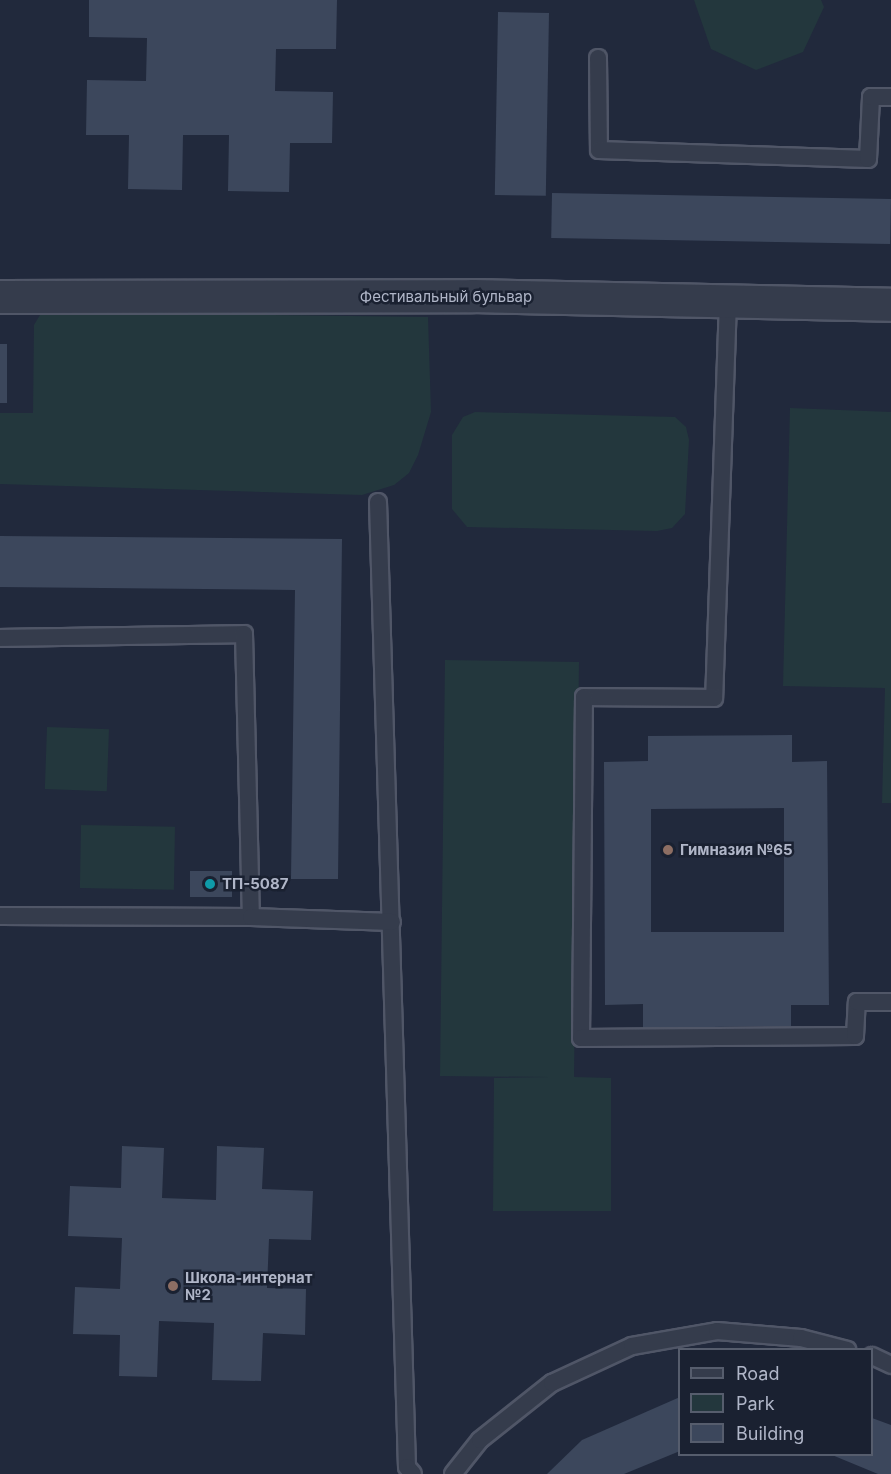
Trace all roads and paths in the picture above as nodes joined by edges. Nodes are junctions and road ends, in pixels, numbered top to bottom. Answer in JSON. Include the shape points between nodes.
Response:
{"nodes":[{"id":1,"x":598,"y":58,"type":"dead end"},
{"id":2,"x":891,"y":97,"type":"edge"},
{"id":3,"x":0,"y":297,"type":"edge"},
{"id":4,"x":728,"y":302,"type":"junction"},
{"id":5,"x":891,"y":305,"type":"edge"},
{"id":6,"x":378,"y":502,"type":"dead end"},
{"id":7,"x":0,"y":638,"type":"edge"},
{"id":8,"x":0,"y":916,"type":"edge"},
{"id":9,"x":251,"y":917,"type":"junction"},
{"id":10,"x":392,"y":922,"type":"junction"},
{"id":11,"x":891,"y":1002,"type":"edge"},
{"id":12,"x":839,"y":1348,"type":"edge"},
{"id":13,"x":873,"y":1356,"type":"edge"},
{"id":14,"x":891,"y":1365,"type":"edge"},
{"id":15,"x":413,"y":1474,"type":"edge"},
{"id":16,"x":453,"y":1474,"type":"edge"}],
"edges":[{"from":1,"to":2,"type":"lane","via":[[599,150],[868,159],[871,97]]},
{"from":3,"to":4,"type":"street","name":"Фестивальный бульвар","via":[[473,296]]},
{"from":4,"to":5,"type":"street","name":"Фестивальный бульвар"},
{"from":4,"to":11,"type":"lane","via":[[714,698],[584,697],[581,1038],[855,1036],[856,1002]]},
{"from":6,"to":10,"type":"lane"},
{"from":7,"to":9,"type":"lane","via":[[244,634]]},
{"from":8,"to":9,"type":"lane"},
{"from":9,"to":10,"type":"lane"},
{"from":10,"to":15,"type":"lane","via":[[407,1467]]},
{"from":12,"to":16,"type":"lane","via":[[801,1338],[717,1331],[632,1346],[552,1383],[480,1440]]},
{"from":13,"to":14,"type":"lane"}]}
